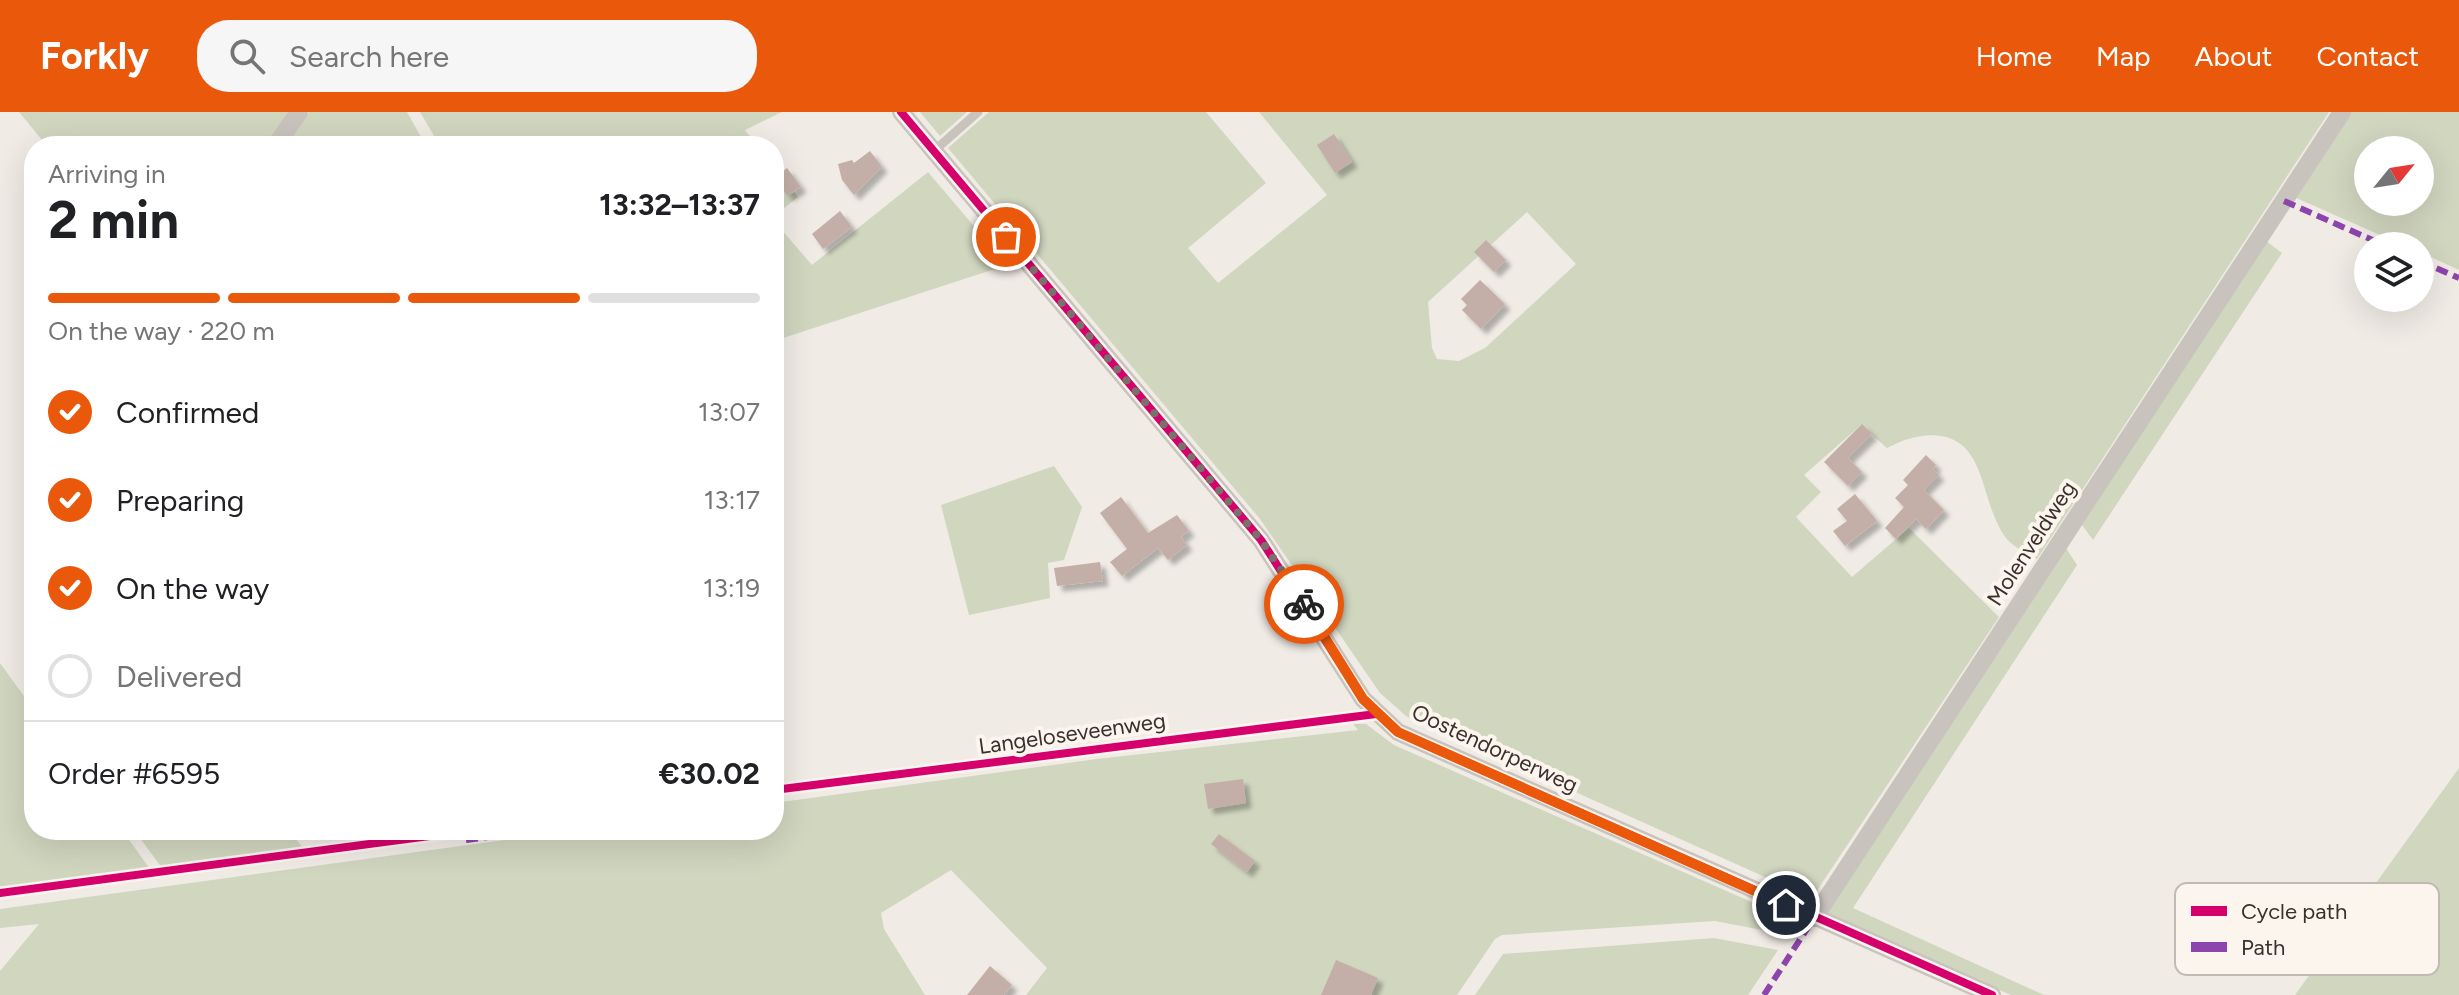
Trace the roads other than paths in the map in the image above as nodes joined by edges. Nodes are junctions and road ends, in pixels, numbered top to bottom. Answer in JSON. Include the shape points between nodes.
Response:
{"nodes":[{"id":1,"x":299,"y":112,"type":"edge"},
{"id":2,"x":901,"y":112,"type":"edge"},
{"id":3,"x":978,"y":112,"type":"edge"},
{"id":4,"x":2342,"y":112,"type":"edge"},
{"id":5,"x":282,"y":136,"type":"edge"},
{"id":6,"x":934,"y":151,"type":"junction"},
{"id":7,"x":1814,"y":918,"type":"junction"},
{"id":8,"x":1992,"y":995,"type":"edge"}],
"edges":[{"from":1,"to":5,"type":"street"},
{"from":2,"to":6,"type":"street","name":"Oostendorperweg"},
{"from":3,"to":6,"type":"lane"},
{"from":4,"to":7,"type":"street","name":"Molenveldweg"},
{"from":6,"to":7,"type":"street","name":"Oostendorperweg","via":[[1261,540],[1376,714],[1398,732]]},
{"from":7,"to":8,"type":"street","name":"Oostendorperweg"}]}
